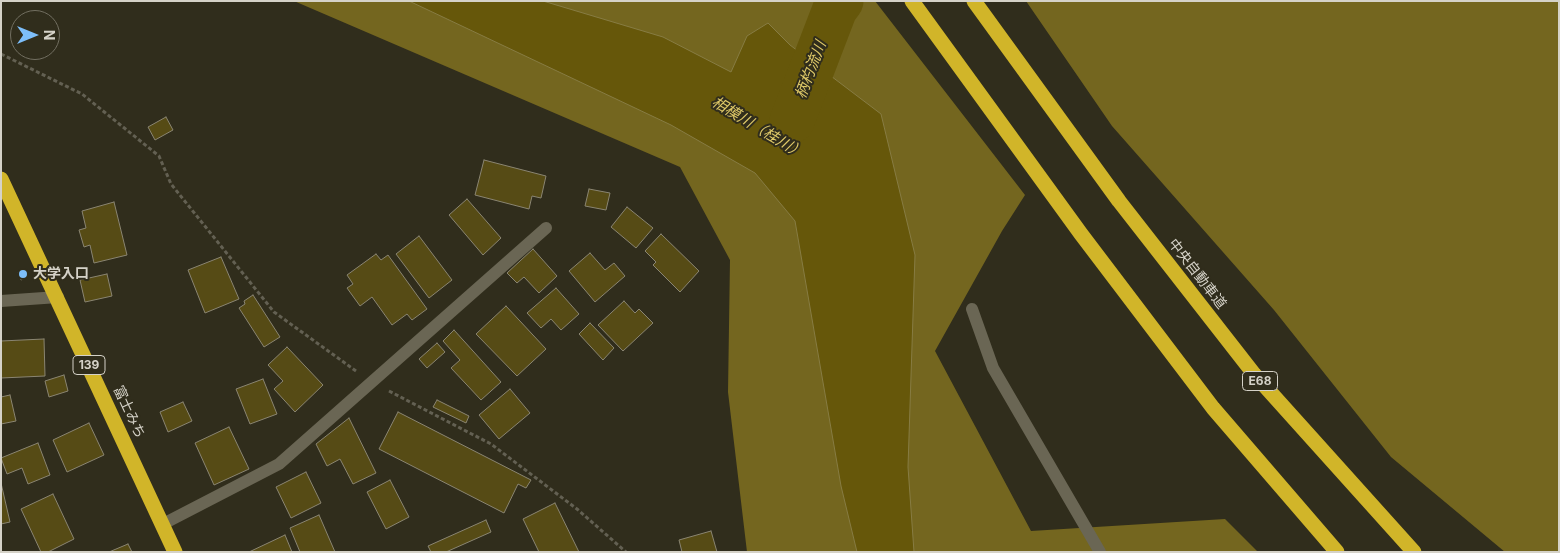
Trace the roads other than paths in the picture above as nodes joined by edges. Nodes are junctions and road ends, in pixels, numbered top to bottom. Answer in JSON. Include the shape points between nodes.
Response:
{"nodes":[{"id":1,"x":912,"y":1,"type":"edge"},
{"id":2,"x":974,"y":1,"type":"edge"},
{"id":3,"x":1,"y":179,"type":"edge"},
{"id":4,"x":546,"y":228,"type":"dead end"},
{"id":5,"x":58,"y":297,"type":"junction"},
{"id":6,"x":1,"y":301,"type":"edge"},
{"id":7,"x":972,"y":309,"type":"dead end"},
{"id":8,"x":163,"y":524,"type":"junction"},
{"id":9,"x":176,"y":552,"type":"edge"},
{"id":10,"x":1100,"y":552,"type":"edge"},
{"id":11,"x":1337,"y":552,"type":"edge"},
{"id":12,"x":1414,"y":552,"type":"edge"}],
"edges":[{"from":1,"to":11,"type":"highway","via":[[1081,234],[1213,408]]},
{"from":2,"to":12,"type":"highway","name":"中央自動車道","number":"E68","via":[[1119,201],[1254,374]]},
{"from":3,"to":5,"type":"highway","name":"富士みち","number":"139"},
{"from":4,"to":8,"type":"street","via":[[279,464]]},
{"from":5,"to":6,"type":"street"},
{"from":5,"to":8,"type":"highway","name":"富士みち","number":"139"},
{"from":7,"to":10,"type":"street","via":[[993,368]]},
{"from":8,"to":9,"type":"highway","name":"富士みち","number":"139"}]}
